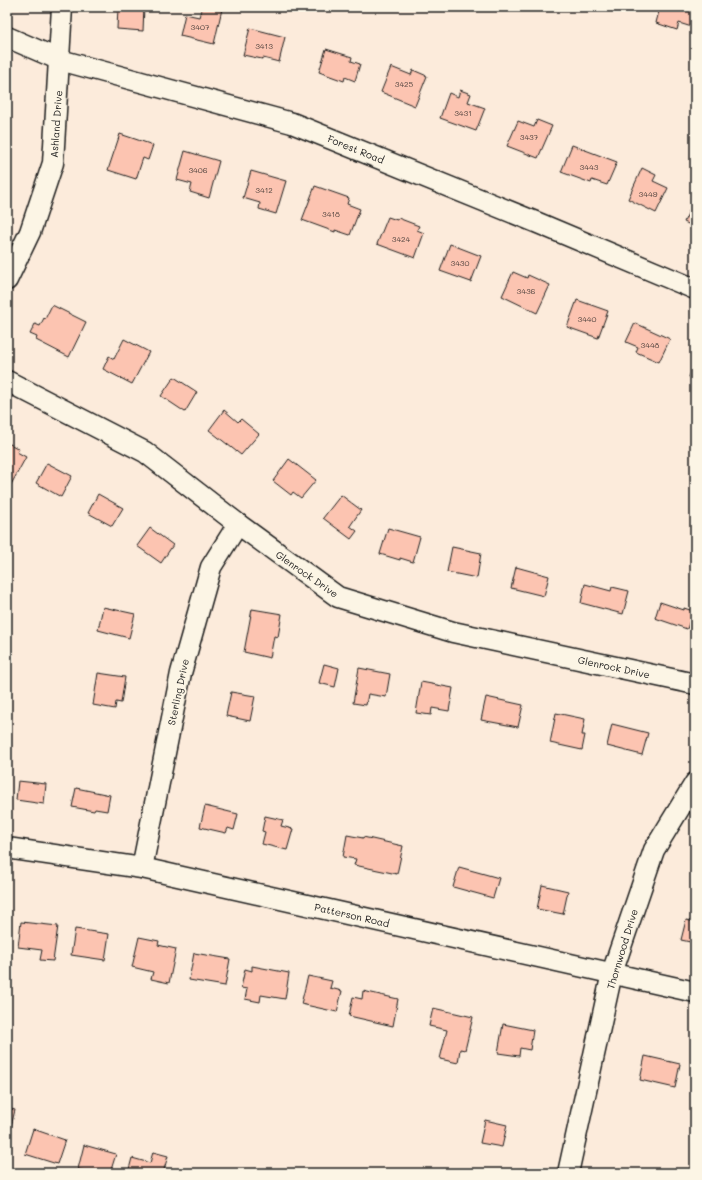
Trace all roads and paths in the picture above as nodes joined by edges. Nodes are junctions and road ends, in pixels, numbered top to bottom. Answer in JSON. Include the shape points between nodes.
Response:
{"nodes":[{"id":1,"x":62,"y":7,"type":"edge"},
{"id":2,"x":7,"y":38,"type":"edge"},
{"id":3,"x":60,"y":60,"type":"junction"},
{"id":4,"x":7,"y":280,"type":"edge"},
{"id":5,"x":695,"y":289,"type":"edge"},
{"id":6,"x":7,"y":380,"type":"edge"},
{"id":7,"x":238,"y":524,"type":"junction"},
{"id":8,"x":695,"y":684,"type":"edge"},
{"id":9,"x":695,"y":783,"type":"edge"},
{"id":10,"x":7,"y":848,"type":"edge"},
{"id":11,"x":142,"y":868,"type":"junction"},
{"id":12,"x":612,"y":973,"type":"junction"},
{"id":13,"x":695,"y":992,"type":"edge"},
{"id":14,"x":568,"y":1173,"type":"edge"}],
"edges":[{"from":1,"to":3,"type":"street","name":"Ashland Drive"},
{"from":2,"to":3,"type":"street","name":"Forest Road"},
{"from":3,"to":4,"type":"street","name":"Ashland Drive","via":[[53,163],[30,232]]},
{"from":3,"to":5,"type":"street","name":"Forest Road","via":[[292,123],[538,222]]},
{"from":6,"to":7,"type":"street","name":"Glenrock Drive","via":[[145,452]]},
{"from":7,"to":8,"type":"street","name":"Glenrock Drive","via":[[338,597],[453,632]]},
{"from":7,"to":11,"type":"street","name":"Sterling Drive","via":[[211,567],[181,673]]},
{"from":9,"to":12,"type":"street","name":"Thornwood Drive","via":[[654,850]]},
{"from":10,"to":11,"type":"street","name":"Patterson Road"},
{"from":11,"to":12,"type":"street","name":"Patterson Road"},
{"from":12,"to":13,"type":"street","name":"Patterson Road"},
{"from":12,"to":14,"type":"street","name":"Thornwood Drive"}]}
